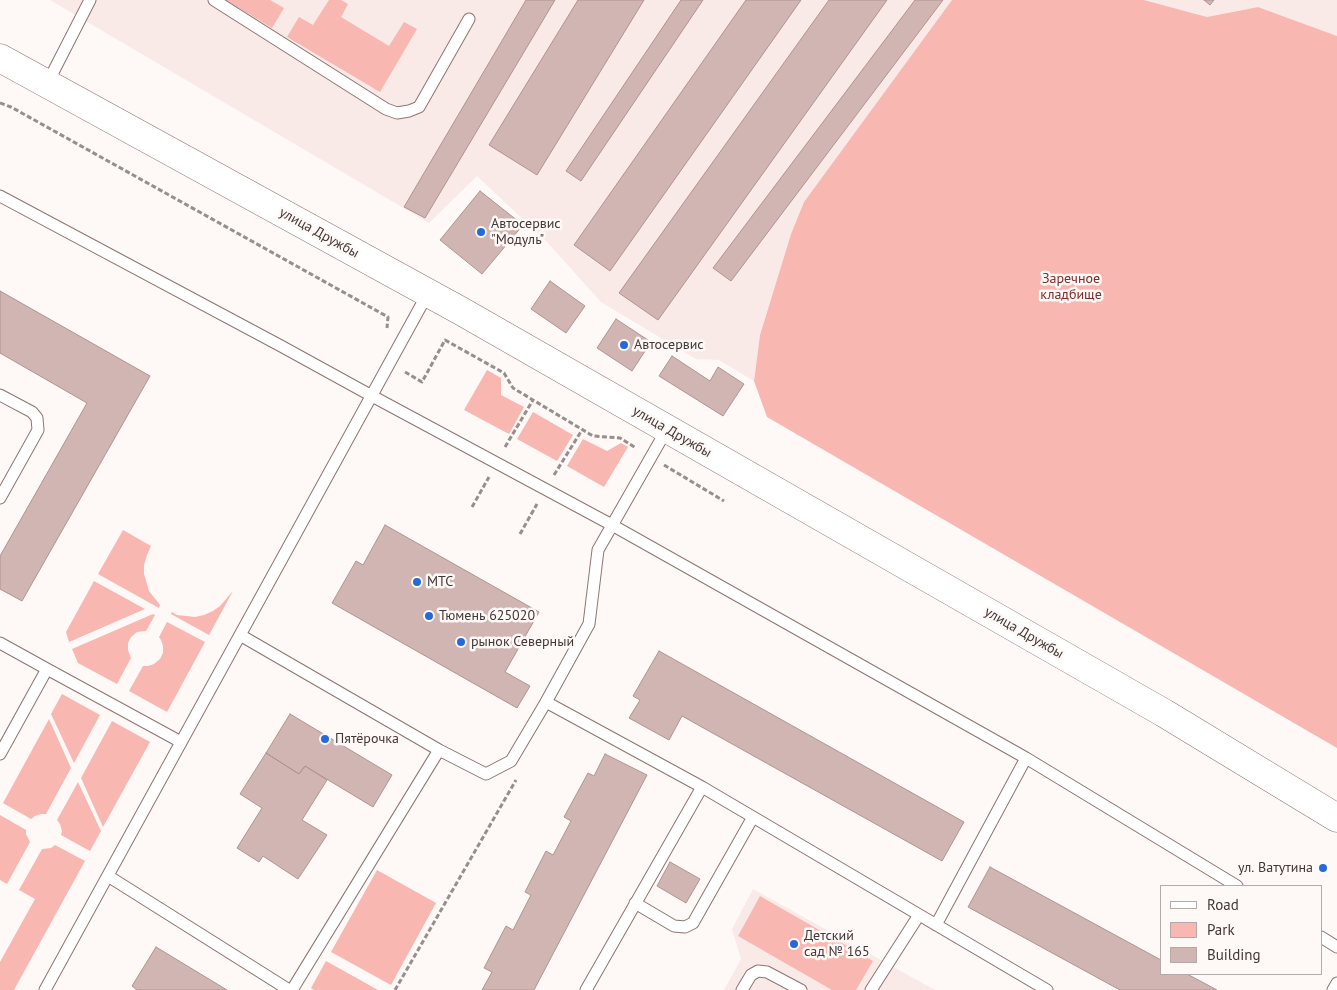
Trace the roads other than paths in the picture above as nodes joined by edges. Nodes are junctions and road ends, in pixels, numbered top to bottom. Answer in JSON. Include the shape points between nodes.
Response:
{"nodes":[{"id":1,"x":90,"y":0,"type":"edge"},
{"id":2,"x":214,"y":0,"type":"edge"},
{"id":3,"x":469,"y":19,"type":"dead end"},
{"id":4,"x":0,"y":58,"type":"edge"},
{"id":5,"x":47,"y":84,"type":"junction"},
{"id":6,"x":0,"y":196,"type":"edge"},
{"id":7,"x":428,"y":293,"type":"junction"},
{"id":8,"x":0,"y":395,"type":"edge"},
{"id":9,"x":372,"y":396,"type":"junction"},
{"id":10,"x":666,"y":429,"type":"junction"},
{"id":11,"x":0,"y":498,"type":"edge"},
{"id":12,"x":612,"y":524,"type":"junction"},
{"id":13,"x":240,"y":635,"type":"junction"},
{"id":14,"x":0,"y":643,"type":"edge"},
{"id":15,"x":47,"y":669,"type":"junction"},
{"id":16,"x":546,"y":702,"type":"junction"},
{"id":17,"x":181,"y":742,"type":"junction"},
{"id":18,"x":439,"y":750,"type":"junction"},
{"id":19,"x":0,"y":754,"type":"edge"},
{"id":20,"x":1026,"y":758,"type":"junction"},
{"id":21,"x":702,"y":787,"type":"junction"},
{"id":22,"x":753,"y":817,"type":"junction"},
{"id":23,"x":1337,"y":818,"type":"edge"},
{"id":24,"x":108,"y":876,"type":"junction"},
{"id":25,"x":1235,"y":885,"type":"edge"},
{"id":26,"x":635,"y":903,"type":"junction"},
{"id":27,"x":919,"y":915,"type":"junction"},
{"id":28,"x":936,"y":925,"type":"junction"},
{"id":29,"x":1322,"y":938,"type":"edge"},
{"id":30,"x":1337,"y":947,"type":"edge"},
{"id":31,"x":1337,"y":983,"type":"edge"},
{"id":32,"x":45,"y":990,"type":"edge"},
{"id":33,"x":291,"y":990,"type":"edge"},
{"id":34,"x":586,"y":990,"type":"edge"},
{"id":35,"x":742,"y":990,"type":"edge"},
{"id":36,"x":801,"y":990,"type":"edge"},
{"id":37,"x":871,"y":990,"type":"edge"},
{"id":38,"x":1047,"y":990,"type":"edge"},
{"id":39,"x":1334,"y":990,"type":"edge"}],
"edges":[{"from":1,"to":5,"type":"lane"},
{"from":2,"to":3,"type":"lane","via":[[397,113],[419,107]]},
{"from":4,"to":5,"type":"main road","name":"улица Дружбы"},
{"from":5,"to":7,"type":"main road","name":"улица Дружбы"},
{"from":6,"to":9,"type":"lane"},
{"from":7,"to":9,"type":"lane"},
{"from":7,"to":10,"type":"main road","name":"улица Дружбы"},
{"from":8,"to":11,"type":"lane","via":[[32,412],[37,418],[38,430]]},
{"from":9,"to":12,"type":"lane"},
{"from":9,"to":13,"type":"lane"},
{"from":10,"to":12,"type":"lane"},
{"from":10,"to":23,"type":"main road","name":"улица Дружбы","via":[[1156,708]]},
{"from":12,"to":16,"type":"lane","via":[[598,550],[589,624]]},
{"from":12,"to":20,"type":"lane"},
{"from":13,"to":17,"type":"lane"},
{"from":13,"to":18,"type":"lane"},
{"from":14,"to":15,"type":"lane"},
{"from":15,"to":17,"type":"lane"},
{"from":15,"to":19,"type":"lane"},
{"from":16,"to":18,"type":"lane","via":[[511,761],[486,774]]},
{"from":16,"to":21,"type":"lane"},
{"from":17,"to":24,"type":"lane"},
{"from":18,"to":33,"type":"lane"},
{"from":20,"to":25,"type":"lane"},
{"from":20,"to":28,"type":"lane"},
{"from":21,"to":22,"type":"lane"},
{"from":21,"to":26,"type":"lane"},
{"from":22,"to":26,"type":"lane","via":[[693,923],[685,927],[674,926]]},
{"from":22,"to":27,"type":"lane"},
{"from":24,"to":32,"type":"lane"},
{"from":24,"to":33,"type":"lane"},
{"from":26,"to":34,"type":"lane"},
{"from":27,"to":28,"type":"lane"},
{"from":27,"to":37,"type":"lane"},
{"from":28,"to":38,"type":"lane"},
{"from":29,"to":30,"type":"lane"},
{"from":31,"to":39,"type":"lane"},
{"from":35,"to":36,"type":"lane","via":[[751,974],[758,970]]}]}
